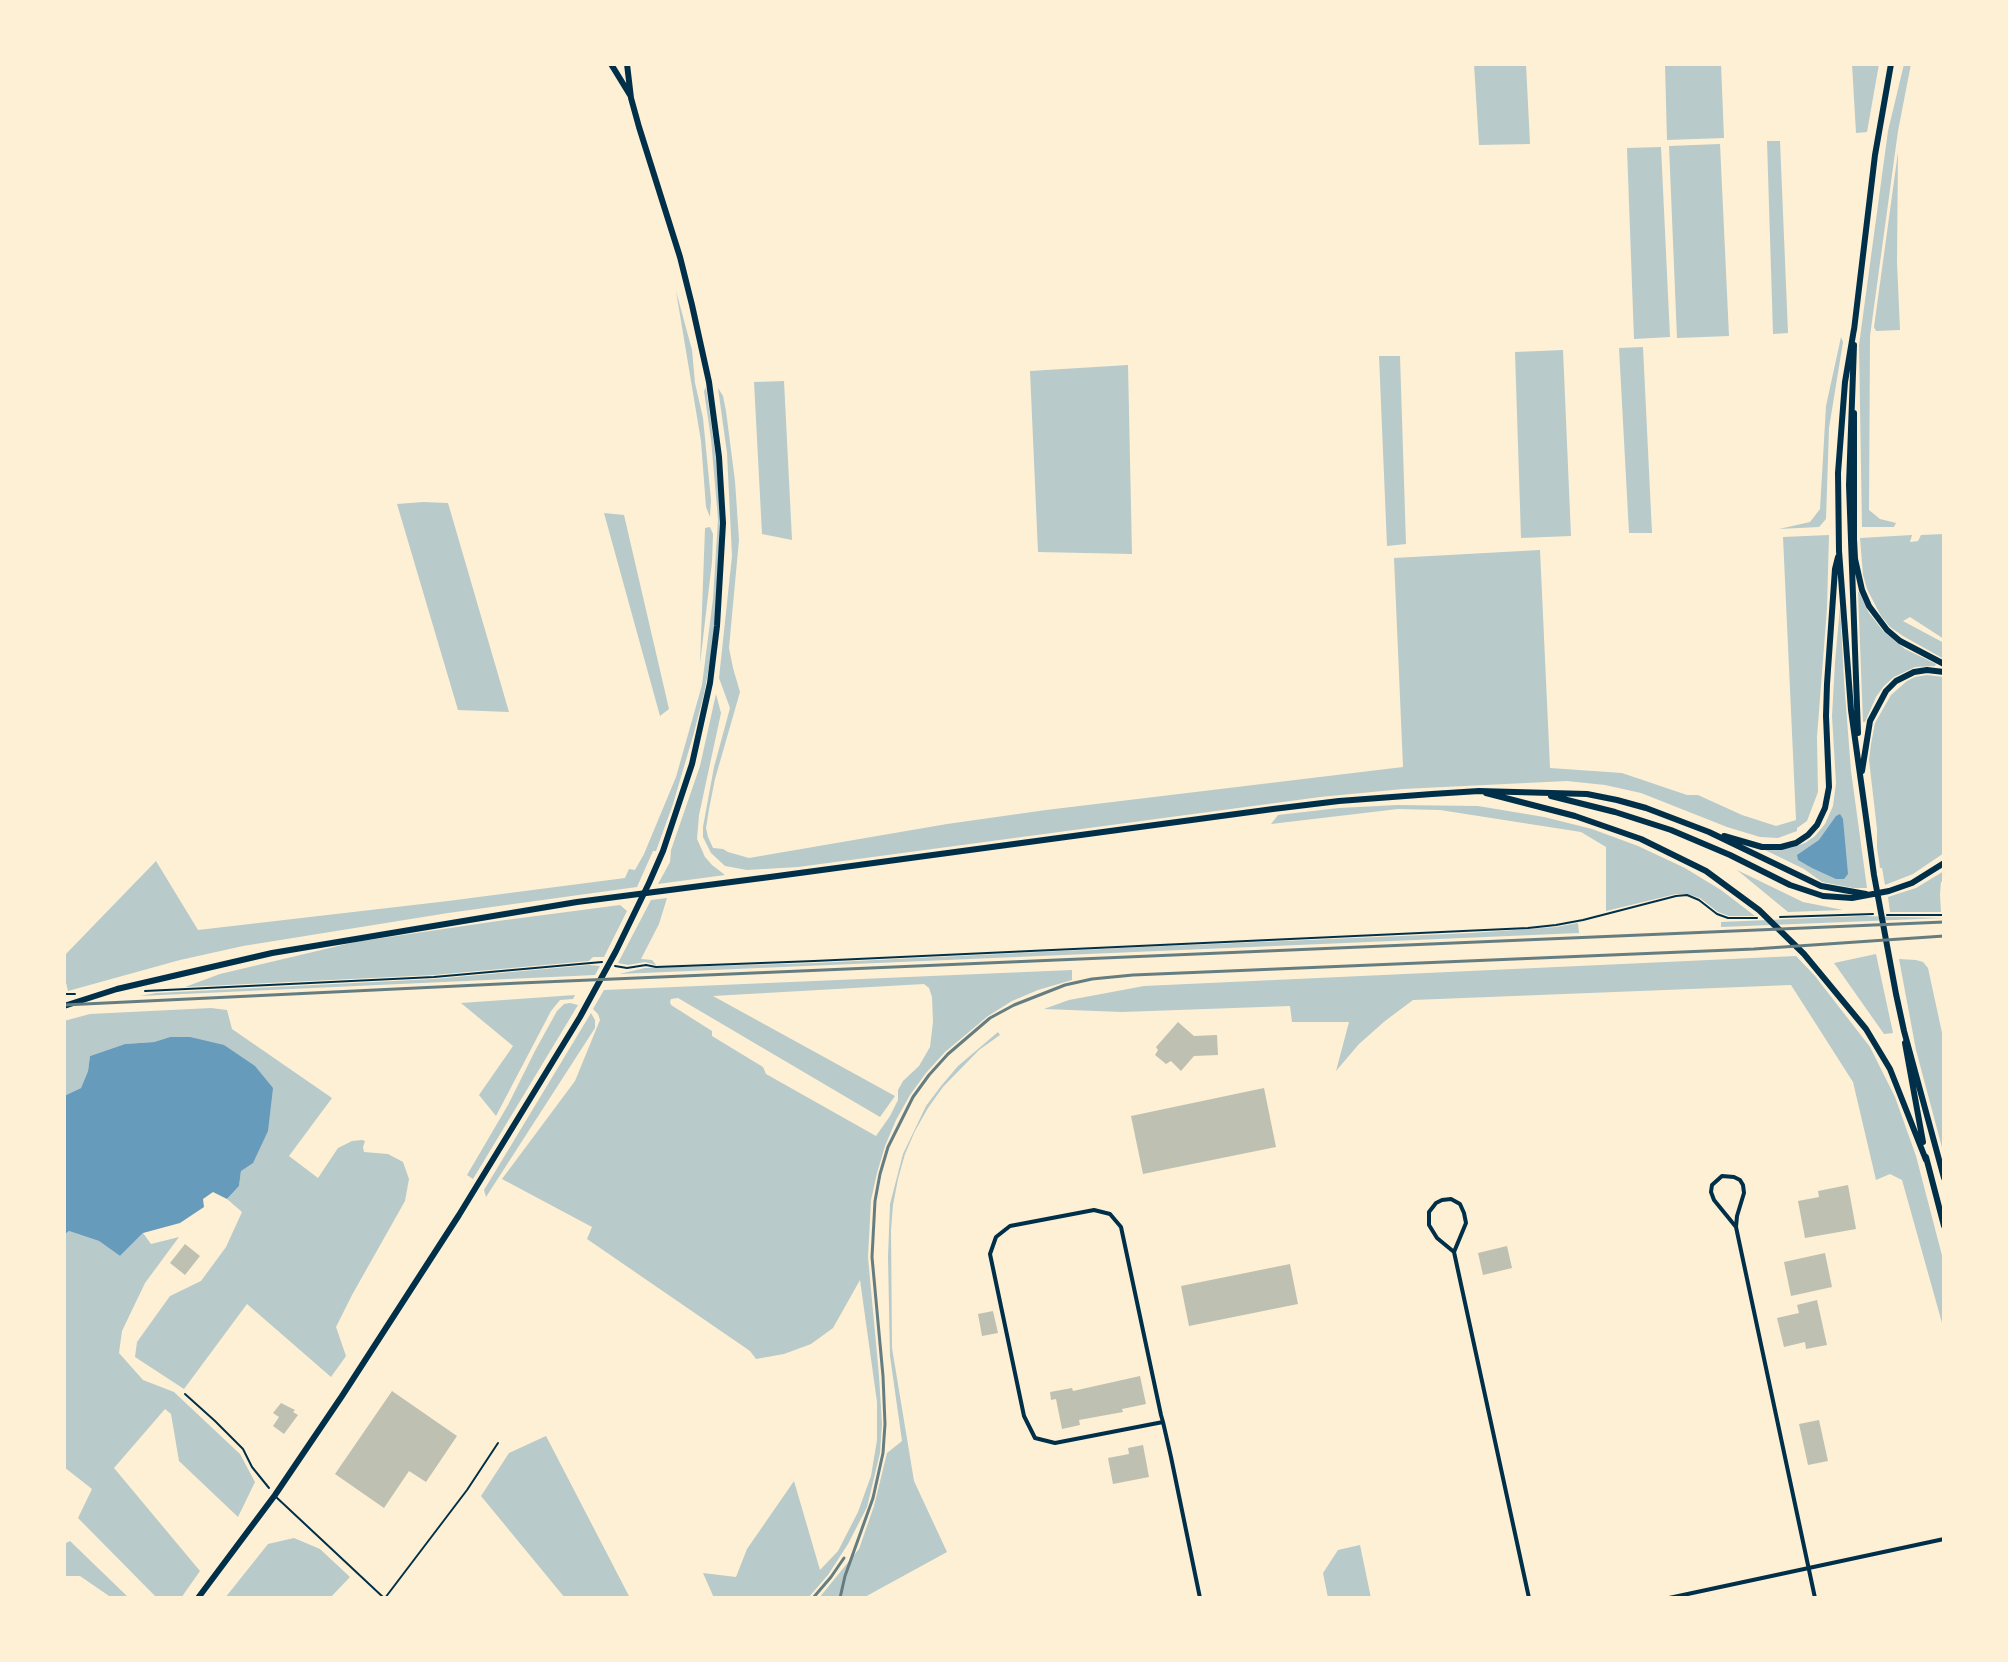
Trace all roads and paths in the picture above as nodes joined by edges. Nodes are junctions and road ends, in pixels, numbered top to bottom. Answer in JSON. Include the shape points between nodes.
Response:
{"nodes":[{"id":1,"x":611,"y":64,"type":"edge"},
{"id":2,"x":627,"y":64,"type":"edge"},
{"id":3,"x":1891,"y":64,"type":"edge"},
{"id":4,"x":631,"y":98,"type":"junction"},
{"id":5,"x":1854,"y":329,"type":"junction"},
{"id":6,"x":1852,"y":539,"type":"junction"},
{"id":7,"x":1839,"y":551,"type":"junction"},
{"id":8,"x":1944,"y":664,"type":"edge"},
{"id":9,"x":1944,"y":672,"type":"edge"},
{"id":10,"x":1858,"y":762,"type":"junction"},
{"id":11,"x":1860,"y":778,"type":"junction"},
{"id":12,"x":1479,"y":791,"type":"junction"},
{"id":13,"x":1540,"y":794,"type":"junction"},
{"id":14,"x":1709,"y":832,"type":"junction"},
{"id":15,"x":1944,"y":863,"type":"edge"},
{"id":16,"x":1866,"y":894,"type":"junction"},
{"id":17,"x":1944,"y":915,"type":"edge"},
{"id":18,"x":1771,"y":918,"type":"dead end"},
{"id":19,"x":1756,"y":919,"type":"dead end"},
{"id":20,"x":604,"y":962,"type":"dead end"},
{"id":21,"x":616,"y":966,"type":"dead end"},
{"id":22,"x":141,"y":991,"type":"dead end"},
{"id":23,"x":64,"y":994,"type":"edge"},
{"id":24,"x":80,"y":994,"type":"dead end"},
{"id":25,"x":64,"y":1006,"type":"edge"},
{"id":26,"x":1904,"y":1031,"type":"junction"},
{"id":27,"x":1926,"y":1160,"type":"junction"},
{"id":28,"x":1944,"y":1178,"type":"edge"},
{"id":29,"x":1944,"y":1226,"type":"edge"},
{"id":30,"x":1736,"y":1227,"type":"junction"},
{"id":31,"x":1454,"y":1252,"type":"junction"},
{"id":32,"x":185,"y":1394,"type":"dead end"},
{"id":33,"x":1163,"y":1422,"type":"junction"},
{"id":34,"x":498,"y":1443,"type":"dead end"},
{"id":35,"x":275,"y":1495,"type":"junction"},
{"id":36,"x":1944,"y":1539,"type":"edge"},
{"id":37,"x":1808,"y":1568,"type":"junction"},
{"id":38,"x":198,"y":1598,"type":"edge"},
{"id":39,"x":384,"y":1598,"type":"edge"},
{"id":40,"x":1200,"y":1598,"type":"edge"},
{"id":41,"x":1529,"y":1598,"type":"edge"},
{"id":42,"x":1669,"y":1598,"type":"edge"},
{"id":43,"x":1815,"y":1598,"type":"edge"}],
"edges":[{"from":1,"to":4,"type":"main road"},
{"from":2,"to":4,"type":"main road"},
{"from":3,"to":5,"type":"main road"},
{"from":4,"to":35,"type":"main road","via":[[680,257],[709,382],[719,457],[723,523],[717,626],[692,764],[663,851],[580,1017],[459,1215]]},
{"from":5,"to":6,"type":"main road"},
{"from":5,"to":7,"type":"main road","via":[[1840,430]]},
{"from":6,"to":8,"type":"main road","via":[[1862,590],[1878,619],[1900,641]]},
{"from":6,"to":10,"type":"main road"},
{"from":7,"to":10,"type":"main road"},
{"from":7,"to":14,"type":"main road","via":[[1827,684],[1825,808],[1808,835],[1781,847]]},
{"from":9,"to":11,"type":"main road","via":[[1914,672],[1886,691],[1870,721]]},
{"from":10,"to":11,"type":"main road"},
{"from":11,"to":26,"type":"main road"},
{"from":12,"to":13,"type":"main road"},
{"from":12,"to":25,"type":"main road","via":[[1326,802],[577,902],[272,953]]},
{"from":12,"to":27,"type":"main road","via":[[1641,839],[1706,871],[1744,898],[1789,937],[1866,1029],[1890,1069]]},
{"from":13,"to":14,"type":"main road","via":[[1617,800]]},
{"from":13,"to":16,"type":"main road","via":[[1671,830],[1806,892],[1838,898]]},
{"from":14,"to":16,"type":"main road","via":[[1821,886]]},
{"from":15,"to":16,"type":"main road","via":[[1912,883]]},
{"from":17,"to":18,"type":"path"},
{"from":19,"to":21,"type":"path","via":[[1728,918],[1687,895],[1528,928]]},
{"from":20,"to":22,"type":"path","via":[[434,977]]},
{"from":23,"to":24,"type":"path"},
{"from":26,"to":27,"type":"main road"},
{"from":26,"to":28,"type":"main road"},
{"from":27,"to":29,"type":"main road"},
{"from":30,"to":30,"type":"street","via":[[1743,1185],[1722,1176],[1711,1192]]},
{"from":30,"to":37,"type":"street"},
{"from":31,"to":31,"type":"street","via":[[1466,1223],[1464,1213],[1460,1204],[1442,1200],[1429,1212],[1429,1225]]},
{"from":31,"to":41,"type":"street"},
{"from":32,"to":35,"type":"path","via":[[243,1449]]},
{"from":33,"to":33,"type":"street","via":[[1121,1227],[1110,1214],[1094,1210],[1010,1226],[996,1237],[990,1254],[1024,1416],[1035,1438],[1055,1443]]},
{"from":33,"to":40,"type":"street"},
{"from":34,"to":39,"type":"lane"},
{"from":35,"to":38,"type":"main road"},
{"from":35,"to":39,"type":"lane"},
{"from":36,"to":37,"type":"street"},
{"from":37,"to":42,"type":"street"},
{"from":37,"to":43,"type":"street"}]}
